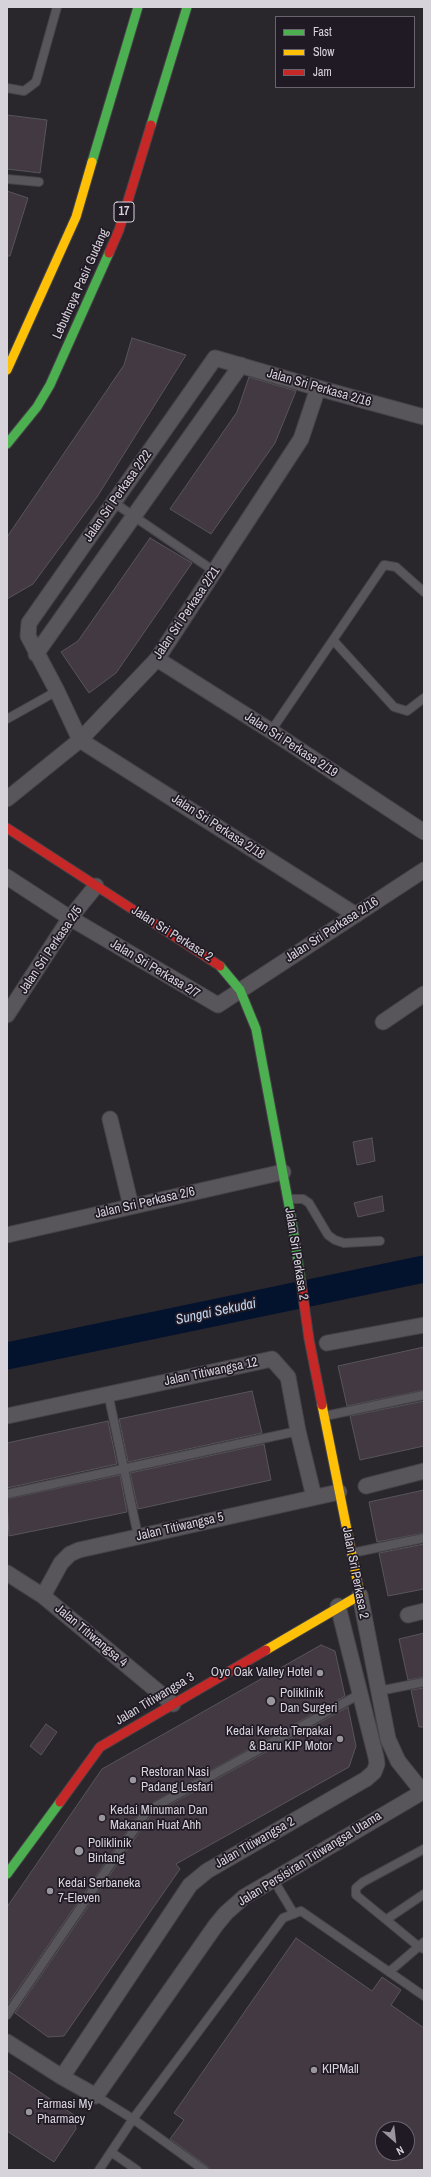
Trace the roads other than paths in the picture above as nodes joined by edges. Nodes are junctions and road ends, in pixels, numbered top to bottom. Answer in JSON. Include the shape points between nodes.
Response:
{"nodes":[{"id":1,"x":57,"y":7,"type":"edge"},
{"id":2,"x":138,"y":7,"type":"edge"},
{"id":3,"x":187,"y":7,"type":"edge"},
{"id":4,"x":7,"y":88,"type":"edge"},
{"id":5,"x":7,"y":179,"type":"edge"},
{"id":6,"x":39,"y":182,"type":"dead end"},
{"id":7,"x":215,"y":358,"type":"joint"},
{"id":8,"x":241,"y":366,"type":"junction"},
{"id":9,"x":7,"y":370,"type":"edge"},
{"id":10,"x":318,"y":388,"type":"junction"},
{"id":11,"x":424,"y":417,"type":"edge"},
{"id":12,"x":7,"y":444,"type":"edge"},
{"id":13,"x":113,"y":502,"type":"junction"},
{"id":14,"x":134,"y":516,"type":"junction"},
{"id":15,"x":214,"y":571,"type":"junction"},
{"id":16,"x":424,"y":592,"type":"edge"},
{"id":17,"x":333,"y":640,"type":"junction"},
{"id":18,"x":36,"y":654,"type":"junction"},
{"id":19,"x":157,"y":659,"type":"junction"},
{"id":20,"x":57,"y":691,"type":"junction"},
{"id":21,"x":424,"y":698,"type":"edge"},
{"id":22,"x":7,"y":720,"type":"edge"},
{"id":23,"x":270,"y":731,"type":"junction"},
{"id":24,"x":80,"y":740,"type":"junction"},
{"id":25,"x":7,"y":799,"type":"edge"},
{"id":26,"x":7,"y":828,"type":"edge"},
{"id":27,"x":424,"y":832,"type":"edge"},
{"id":28,"x":424,"y":870,"type":"edge"},
{"id":29,"x":7,"y":877,"type":"edge"},
{"id":30,"x":96,"y":886,"type":"junction"},
{"id":31,"x":356,"y":915,"type":"junction"},
{"id":32,"x":70,"y":918,"type":"junction"},
{"id":33,"x":240,"y":990,"type":"junction"},
{"id":34,"x":424,"y":994,"type":"edge"},
{"id":35,"x":7,"y":1015,"type":"edge"},
{"id":36,"x":383,"y":1022,"type":"dead end"},
{"id":37,"x":110,"y":1119,"type":"dead end"},
{"id":38,"x":283,"y":1172,"type":"junction"},
{"id":39,"x":288,"y":1199,"type":"junction"},
{"id":40,"x":132,"y":1206,"type":"junction"},
{"id":41,"x":7,"y":1235,"type":"edge"},
{"id":42,"x":380,"y":1241,"type":"dead end"},
{"id":43,"x":424,"y":1325,"type":"edge"},
{"id":44,"x":327,"y":1343,"type":"dead end"},
{"id":45,"x":108,"y":1393,"type":"junction"},
{"id":46,"x":424,"y":1395,"type":"edge"},
{"id":47,"x":7,"y":1416,"type":"edge"},
{"id":48,"x":324,"y":1417,"type":"junction"},
{"id":49,"x":298,"y":1431,"type":"junction"},
{"id":50,"x":125,"y":1470,"type":"junction"},
{"id":51,"x":424,"y":1471,"type":"edge"},
{"id":52,"x":366,"y":1486,"type":"dead end"},
{"id":53,"x":339,"y":1492,"type":"junction"},
{"id":54,"x":7,"y":1494,"type":"edge"},
{"id":55,"x":314,"y":1497,"type":"junction"},
{"id":56,"x":138,"y":1536,"type":"junction"},
{"id":57,"x":424,"y":1538,"type":"edge"},
{"id":58,"x":352,"y":1554,"type":"junction"},
{"id":59,"x":7,"y":1573,"type":"edge"},
{"id":60,"x":360,"y":1595,"type":"junction"},
{"id":61,"x":43,"y":1596,"type":"junction"},
{"id":62,"x":338,"y":1606,"type":"junction"},
{"id":63,"x":424,"y":1611,"type":"edge"},
{"id":64,"x":408,"y":1615,"type":"dead end"},
{"id":65,"x":424,"y":1682,"type":"edge"},
{"id":66,"x":379,"y":1691,"type":"junction"},
{"id":67,"x":360,"y":1694,"type":"junction"},
{"id":68,"x":173,"y":1704,"type":"junction"},
{"id":69,"x":423,"y":1792,"type":"edge"},
{"id":70,"x":424,"y":1849,"type":"edge"},
{"id":71,"x":12,"y":1855,"type":"edge"},
{"id":72,"x":7,"y":1874,"type":"edge"},
{"id":73,"x":273,"y":1879,"type":"junction"},
{"id":74,"x":424,"y":1894,"type":"edge"},
{"id":75,"x":294,"y":1914,"type":"junction"},
{"id":76,"x":387,"y":1919,"type":"junction"},
{"id":77,"x":422,"y":1946,"type":"edge"},
{"id":78,"x":389,"y":1972,"type":"junction"},
{"id":79,"x":424,"y":1996,"type":"edge"},
{"id":80,"x":7,"y":2015,"type":"edge"},
{"id":81,"x":7,"y":2042,"type":"edge"},
{"id":82,"x":62,"y":2077,"type":"junction"},
{"id":83,"x":96,"y":2096,"type":"junction"},
{"id":84,"x":133,"y":2119,"type":"junction"},
{"id":85,"x":111,"y":2152,"type":"junction"},
{"id":86,"x":99,"y":2170,"type":"edge"},
{"id":87,"x":137,"y":2170,"type":"edge"},
{"id":88,"x":204,"y":2170,"type":"edge"}],
"edges":[{"from":1,"to":4,"type":"lane","via":[[36,82],[24,91]]},
{"from":2,"to":9,"type":"main road","via":[[76,217]]},
{"from":3,"to":12,"type":"main road","name":"Lebuhraya Pasir Gudang","number":"17","via":[[119,230],[50,385],[37,407]]},
{"from":5,"to":6,"type":"lane"},
{"from":7,"to":8,"type":"street","name":"Jalan Sri Perkasa 2/16"},
{"from":7,"to":13,"type":"street","name":"Jalan Sri Perkasa 2/22"},
{"from":8,"to":10,"type":"street","name":"Jalan Sri Perkasa 2/16"},
{"from":8,"to":14,"type":"street"},
{"from":10,"to":11,"type":"street","name":"Jalan Sri Perkasa 2/16"},
{"from":10,"to":15,"type":"street","name":"Jalan Sri Perkasa 2/21","via":[[302,439]]},
{"from":13,"to":14,"type":"lane"},
{"from":13,"to":18,"type":"street","name":"Jalan Sri Perkasa 2/22","via":[[29,623],[28,636]]},
{"from":14,"to":15,"type":"lane"},
{"from":14,"to":18,"type":"street"},
{"from":15,"to":19,"type":"street","name":"Jalan Sri Perkasa 2/21"},
{"from":16,"to":17,"type":"lane","via":[[396,567],[384,565]]},
{"from":17,"to":21,"type":"lane","via":[[394,707],[407,711]]},
{"from":17,"to":23,"type":"lane"},
{"from":18,"to":20,"type":"street"},
{"from":19,"to":23,"type":"street","name":"Jalan Sri Perkasa 2/19"},
{"from":19,"to":24,"type":"street","name":"Jalan Sri Perkasa 2/21"},
{"from":20,"to":22,"type":"lane"},
{"from":20,"to":24,"type":"street"},
{"from":23,"to":27,"type":"street","name":"Jalan Sri Perkasa 2/19"},
{"from":24,"to":25,"type":"street","name":"Jalan Sri Perkasa 2/21"},
{"from":24,"to":31,"type":"street","name":"Jalan Sri Perkasa 2/18"},
{"from":26,"to":30,"type":"main road","name":"Jalan Sri Perkasa 2"},
{"from":28,"to":31,"type":"street","name":"Jalan Sri Perkasa 2/16"},
{"from":29,"to":32,"type":"street","name":"Jalan Sri Perkasa 2/7"},
{"from":30,"to":32,"type":"street","name":"Jalan Sri Perkasa 2/5"},
{"from":30,"to":33,"type":"main road","name":"Jalan Sri Perkasa 2","via":[[217,962]]},
{"from":31,"to":33,"type":"street","name":"Jalan Sri Perkasa 2/16"},
{"from":32,"to":33,"type":"street","name":"Jalan Sri Perkasa 2/7","via":[[214,1004],[225,1002]]},
{"from":32,"to":35,"type":"street","name":"Jalan Sri Perkasa 2/5"},
{"from":33,"to":38,"type":"main road","name":"Jalan Sri Perkasa 2","via":[[256,1029]]},
{"from":34,"to":36,"type":"street"},
{"from":37,"to":40,"type":"street"},
{"from":38,"to":39,"type":"main road","name":"Jalan Sri Perkasa 2"},
{"from":38,"to":40,"type":"street","name":"Jalan Sri Perkasa 2/6"},
{"from":39,"to":42,"type":"lane","via":[[303,1199],[309,1203],[328,1235],[335,1240],[344,1243]]},
{"from":39,"to":48,"type":"main road","name":"Jalan Sri Perkasa 2"},
{"from":40,"to":41,"type":"street","name":"Jalan Sri Perkasa 2/6"},
{"from":43,"to":44,"type":"street"},
{"from":45,"to":47,"type":"street","name":"Jalan Titiwangsa 12"},
{"from":45,"to":49,"type":"street","name":"Jalan Titiwangsa 12","via":[[272,1359],[288,1377]]},
{"from":45,"to":50,"type":"lane"},
{"from":46,"to":48,"type":"lane"},
{"from":48,"to":53,"type":"main road","name":"Jalan Sri Perkasa 2"},
{"from":49,"to":50,"type":"lane"},
{"from":49,"to":55,"type":"street","name":"Jalan Titiwangsa 12"},
{"from":50,"to":54,"type":"lane"},
{"from":50,"to":56,"type":"lane"},
{"from":51,"to":52,"type":"street"},
{"from":53,"to":55,"type":"street","name":"Jalan Titiwangsa 5"},
{"from":53,"to":58,"type":"main road","name":"Jalan Sri Perkasa 2"},
{"from":55,"to":56,"type":"street","name":"Jalan Titiwangsa 5"},
{"from":56,"to":61,"type":"street","name":"Jalan Titiwangsa 5","via":[[70,1554],[61,1563]]},
{"from":57,"to":58,"type":"lane"},
{"from":58,"to":60,"type":"main road","name":"Jalan Sri Perkasa 2"},
{"from":59,"to":61,"type":"street","name":"Jalan Titiwangsa 4"},
{"from":60,"to":62,"type":"main road","name":"Jalan Titiwangsa 3"},
{"from":60,"to":66,"type":"street","name":"Jalan Sri Perkasa 2"},
{"from":61,"to":68,"type":"street","name":"Jalan Titiwangsa 4"},
{"from":62,"to":67,"type":"street","name":"Jalan Titiwangsa 2"},
{"from":62,"to":68,"type":"main road","name":"Jalan Titiwangsa 3"},
{"from":63,"to":64,"type":"street"},
{"from":65,"to":66,"type":"lane"},
{"from":66,"to":69,"type":"street","name":"Jalan Sri Perkasa 2","via":[[388,1739],[398,1761]]},
{"from":67,"to":80,"type":"lane","via":[[147,1811]]},
{"from":67,"to":82,"type":"street","name":"Jalan Titiwangsa 2","via":[[377,1764],[374,1772],[207,1871],[190,1885]]},
{"from":68,"to":71,"type":"main road","name":"Jalan Titiwangsa 3","via":[[100,1747]]},
{"from":69,"to":73,"type":"street","name":"Jalan Persisiran Titiwangsa Utama"},
{"from":70,"to":76,"type":"lane","via":[[362,1882],[356,1888],[356,1895]]},
{"from":71,"to":72,"type":"main road","name":"Jalan Titiwangsa 3"},
{"from":73,"to":75,"type":"lane"},
{"from":73,"to":83,"type":"street","name":"Jalan Persisiran Titiwangsa Utama","via":[[244,1897],[216,1925]]},
{"from":74,"to":76,"type":"lane"},
{"from":75,"to":78,"type":"lane","via":[[301,1910]]},
{"from":75,"to":84,"type":"lane","via":[[283,1918]]},
{"from":76,"to":77,"type":"lane"},
{"from":77,"to":78,"type":"lane"},
{"from":78,"to":79,"type":"lane"},
{"from":81,"to":82,"type":"street"},
{"from":82,"to":83,"type":"street"},
{"from":83,"to":84,"type":"lane"},
{"from":84,"to":85,"type":"lane"},
{"from":84,"to":88,"type":"lane"},
{"from":85,"to":86,"type":"lane"},
{"from":85,"to":87,"type":"lane"}]}
